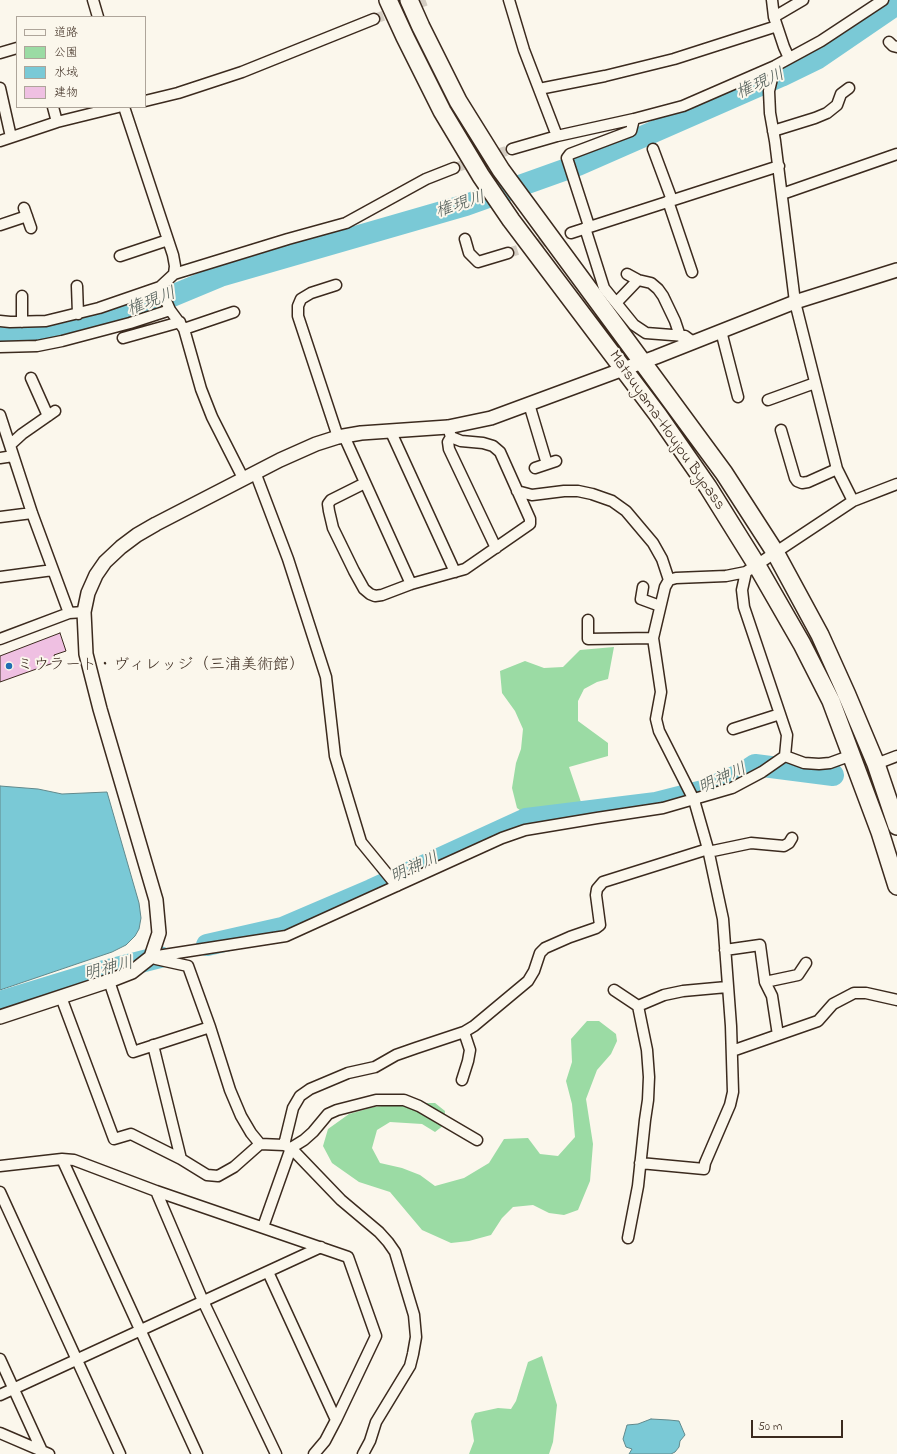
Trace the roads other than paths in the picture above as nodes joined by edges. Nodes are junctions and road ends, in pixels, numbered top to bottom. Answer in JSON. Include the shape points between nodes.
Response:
{"nodes":[{"id":1,"x":93,"y":0,"type":"edge"},
{"id":2,"x":388,"y":0,"type":"edge"},
{"id":3,"x":409,"y":0,"type":"edge"},
{"id":4,"x":509,"y":0,"type":"edge"},
{"id":5,"x":772,"y":0,"type":"edge"},
{"id":6,"x":803,"y":0,"type":"edge"},
{"id":7,"x":883,"y":0,"type":"edge"},
{"id":8,"x":94,"y":16,"type":"edge"},
{"id":9,"x":374,"y":19,"type":"tunnel mouth"},
{"id":10,"x":776,"y":21,"type":"junction"},
{"id":11,"x":16,"y":48,"type":"edge"},
{"id":12,"x":0,"y":52,"type":"edge"},
{"id":13,"x":789,"y":58,"type":"junction"},
{"id":14,"x":774,"y":69,"type":"junction"},
{"id":15,"x":0,"y":88,"type":"edge"},
{"id":16,"x":850,"y":88,"type":"dead end"},
{"id":17,"x":539,"y":90,"type":"junction"},
{"id":18,"x":146,"y":101,"type":"edge"},
{"id":19,"x":54,"y":108,"type":"edge"},
{"id":20,"x":114,"y":108,"type":"edge"},
{"id":21,"x":124,"y":108,"type":"edge"},
{"id":22,"x":634,"y":119,"type":"junction"},
{"id":23,"x":57,"y":122,"type":"junction"},
{"id":24,"x":773,"y":131,"type":"junction"},
{"id":25,"x":557,"y":136,"type":"junction"},
{"id":26,"x":11,"y":137,"type":"junction"},
{"id":27,"x":0,"y":141,"type":"edge"},
{"id":28,"x":512,"y":149,"type":"tunnel mouth"},
{"id":29,"x":653,"y":149,"type":"dead end"},
{"id":30,"x":897,"y":154,"type":"edge"},
{"id":31,"x":778,"y":166,"type":"junction"},
{"id":32,"x":454,"y":168,"type":"tunnel mouth"},
{"id":33,"x":782,"y":194,"type":"junction"},
{"id":34,"x":670,"y":200,"type":"junction"},
{"id":35,"x":0,"y":225,"type":"edge"},
{"id":36,"x":587,"y":227,"type":"junction"},
{"id":37,"x":31,"y":228,"type":"dead end"},
{"id":38,"x":571,"y":233,"type":"tunnel mouth"},
{"id":39,"x":465,"y":239,"type":"dead end"},
{"id":40,"x":168,"y":240,"type":"junction"},
{"id":41,"x":508,"y":253,"type":"tunnel mouth"},
{"id":42,"x":120,"y":256,"type":"dead end"},
{"id":43,"x":897,"y":270,"type":"edge"},
{"id":44,"x":692,"y":272,"type":"dead end"},
{"id":45,"x":174,"y":274,"type":"junction"},
{"id":46,"x":627,"y":274,"type":"dead end"},
{"id":47,"x":638,"y":280,"type":"junction"},
{"id":48,"x":336,"y":285,"type":"dead end"},
{"id":49,"x":77,"y":286,"type":"dead end"},
{"id":50,"x":160,"y":288,"type":"junction"},
{"id":51,"x":22,"y":296,"type":"dead end"},
{"id":52,"x":795,"y":302,"type":"junction"},
{"id":53,"x":616,"y":303,"type":"junction"},
{"id":54,"x":170,"y":308,"type":"junction"},
{"id":55,"x":234,"y":312,"type":"dead end"},
{"id":56,"x":78,"y":314,"type":"junction"},
{"id":57,"x":0,"y":321,"type":"edge"},
{"id":58,"x":22,"y":322,"type":"junction"},
{"id":59,"x":182,"y":325,"type":"junction"},
{"id":60,"x":721,"y":331,"type":"junction"},
{"id":61,"x":680,"y":336,"type":"junction"},
{"id":62,"x":123,"y":338,"type":"dead end"},
{"id":63,"x":693,"y":342,"type":"junction"},
{"id":64,"x":0,"y":347,"type":"edge"},
{"id":65,"x":642,"y":362,"type":"junction"},
{"id":66,"x":623,"y":369,"type":"junction"},
{"id":67,"x":31,"y":378,"type":"dead end"},
{"id":68,"x":815,"y":384,"type":"junction"},
{"id":69,"x":738,"y":397,"type":"dead end"},
{"id":70,"x":768,"y":400,"type":"dead end"},
{"id":71,"x":529,"y":404,"type":"junction"},
{"id":72,"x":0,"y":415,"type":"edge"},
{"id":73,"x":390,"y":430,"type":"junction"},
{"id":74,"x":781,"y":430,"type":"dead end"},
{"id":75,"x":449,"y":432,"type":"junction"},
{"id":76,"x":341,"y":436,"type":"junction"},
{"id":77,"x":10,"y":446,"type":"junction"},
{"id":78,"x":13,"y":456,"type":"junction"},
{"id":79,"x":0,"y":458,"type":"edge"},
{"id":80,"x":535,"y":468,"type":"dead end"},
{"id":81,"x":837,"y":469,"type":"junction"},
{"id":82,"x":255,"y":472,"type":"junction"},
{"id":83,"x":243,"y":478,"type":"junction"},
{"id":84,"x":365,"y":483,"type":"junction"},
{"id":85,"x":897,"y":484,"type":"edge"},
{"id":86,"x":518,"y":491,"type":"junction"},
{"id":87,"x":853,"y":500,"type":"junction"},
{"id":88,"x":32,"y":513,"type":"junction"},
{"id":89,"x":0,"y":518,"type":"edge"},
{"id":90,"x":496,"y":548,"type":"junction"},
{"id":91,"x":775,"y":552,"type":"junction"},
{"id":92,"x":751,"y":568,"type":"junction"},
{"id":93,"x":53,"y":570,"type":"junction"},
{"id":94,"x":455,"y":572,"type":"junction"},
{"id":95,"x":0,"y":577,"type":"edge"},
{"id":96,"x":669,"y":580,"type":"junction"},
{"id":97,"x":411,"y":584,"type":"junction"},
{"id":98,"x":643,"y":587,"type":"dead end"},
{"id":99,"x":660,"y":606,"type":"junction"},
{"id":100,"x":84,"y":612,"type":"junction"},
{"id":101,"x":69,"y":613,"type":"junction"},
{"id":102,"x":588,"y":620,"type":"dead end"},
{"id":103,"x":653,"y":638,"type":"junction"},
{"id":104,"x":0,"y":639,"type":"edge"},
{"id":105,"x":780,"y":714,"type":"junction"},
{"id":106,"x":733,"y":729,"type":"dead end"},
{"id":107,"x":852,"y":755,"type":"junction"},
{"id":108,"x":784,"y":756,"type":"junction"},
{"id":109,"x":897,"y":756,"type":"edge"},
{"id":110,"x":876,"y":764,"type":"junction"},
{"id":111,"x":694,"y":800,"type":"junction"},
{"id":112,"x":897,"y":826,"type":"edge"},
{"id":113,"x":792,"y":838,"type":"dead end"},
{"id":114,"x":708,"y":851,"type":"junction"},
{"id":115,"x":397,"y":886,"type":"junction"},
{"id":116,"x":897,"y":886,"type":"edge"},
{"id":117,"x":725,"y":950,"type":"junction"},
{"id":118,"x":151,"y":958,"type":"junction"},
{"id":119,"x":806,"y":963,"type":"dead end"},
{"id":120,"x":109,"y":981,"type":"junction"},
{"id":121,"x":765,"y":982,"type":"junction"},
{"id":122,"x":727,"y":987,"type":"junction"},
{"id":123,"x":614,"y":990,"type":"dead end"},
{"id":124,"x":61,"y":996,"type":"junction"},
{"id":125,"x":897,"y":1000,"type":"edge"},
{"id":126,"x":638,"y":1006,"type":"junction"},
{"id":127,"x":0,"y":1017,"type":"edge"},
{"id":128,"x":210,"y":1027,"type":"junction"},
{"id":129,"x":464,"y":1032,"type":"junction"},
{"id":130,"x":778,"y":1035,"type":"junction"},
{"id":131,"x":153,"y":1045,"type":"junction"},
{"id":132,"x":732,"y":1051,"type":"junction"},
{"id":133,"x":462,"y":1080,"type":"dead end"},
{"id":134,"x":477,"y":1140,"type":"dead end"},
{"id":135,"x":260,"y":1144,"type":"junction"},
{"id":136,"x":288,"y":1146,"type":"junction"},
{"id":137,"x":62,"y":1159,"type":"junction"},
{"id":138,"x":181,"y":1159,"type":"junction"},
{"id":139,"x":640,"y":1163,"type":"junction"},
{"id":140,"x":0,"y":1166,"type":"edge"},
{"id":141,"x":156,"y":1191,"type":"junction"},
{"id":142,"x":0,"y":1192,"type":"edge"},
{"id":143,"x":263,"y":1227,"type":"junction"},
{"id":144,"x":628,"y":1238,"type":"dead end"},
{"id":145,"x":321,"y":1247,"type":"junction"},
{"id":146,"x":268,"y":1272,"type":"junction"},
{"id":147,"x":203,"y":1301,"type":"junction"},
{"id":148,"x":140,"y":1331,"type":"junction"},
{"id":149,"x":76,"y":1359,"type":"junction"},
{"id":150,"x":0,"y":1360,"type":"edge"},
{"id":151,"x":14,"y":1388,"type":"junction"},
{"id":152,"x":0,"y":1396,"type":"edge"},
{"id":153,"x":336,"y":1420,"type":"junction"},
{"id":154,"x":0,"y":1433,"type":"edge"},
{"id":155,"x":46,"y":1453,"type":"edge"},
{"id":156,"x":120,"y":1454,"type":"edge"},
{"id":157,"x":197,"y":1454,"type":"edge"},
{"id":158,"x":276,"y":1454,"type":"edge"},
{"id":159,"x":314,"y":1454,"type":"edge"},
{"id":160,"x":363,"y":1454,"type":"edge"}],
"edges":[{"from":1,"to":8,"type":"street"},
{"from":2,"to":66,"type":"highway","name":"Matsuyama-Houjou Bypass","via":[[442,111],[481,176]]},
{"from":3,"to":65,"type":"highway","name":"Matsuyama-Houjou Bypass","via":[[458,101],[501,170]]},
{"from":4,"to":17,"type":"street"},
{"from":5,"to":10,"type":"street"},
{"from":6,"to":10,"type":"street"},
{"from":7,"to":13,"type":"street","via":[[821,41]]},
{"from":9,"to":18,"type":"street","via":[[242,72]]},
{"from":10,"to":13,"type":"street"},
{"from":10,"to":17,"type":"street","via":[[664,62]]},
{"from":11,"to":12,"type":"street"},
{"from":13,"to":14,"type":"street"},
{"from":14,"to":22,"type":"street","via":[[684,106]]},
{"from":14,"to":24,"type":"street","via":[[769,91]]},
{"from":15,"to":26,"type":"street"},
{"from":16,"to":24,"type":"street","via":[[840,94],[837,105],[827,113]]},
{"from":17,"to":25,"type":"street"},
{"from":19,"to":23,"type":"street"},
{"from":20,"to":23,"type":"street"},
{"from":21,"to":40,"type":"street"},
{"from":22,"to":25,"type":"street"},
{"from":22,"to":36,"type":"street","via":[[631,131],[570,154],[567,158]]},
{"from":23,"to":26,"type":"street"},
{"from":24,"to":31,"type":"street"},
{"from":25,"to":28,"type":"street"},
{"from":26,"to":27,"type":"street"},
{"from":29,"to":34,"type":"street"},
{"from":30,"to":33,"type":"street"},
{"from":31,"to":33,"type":"street"},
{"from":31,"to":34,"type":"street"},
{"from":32,"to":45,"type":"street","via":[[426,179],[346,223]]},
{"from":33,"to":52,"type":"street"},
{"from":34,"to":36,"type":"street"},
{"from":34,"to":44,"type":"street"},
{"from":35,"to":37,"type":"street","via":[[26,212]]},
{"from":36,"to":38,"type":"street"},
{"from":36,"to":53,"type":"street","via":[[604,288]]},
{"from":39,"to":41,"type":"street","via":[[469,253],[478,262]]},
{"from":40,"to":42,"type":"street"},
{"from":40,"to":45,"type":"street","via":[[176,266]]},
{"from":43,"to":52,"type":"street"},
{"from":45,"to":50,"type":"street"},
{"from":46,"to":47,"type":"street"},
{"from":47,"to":53,"type":"street"},
{"from":47,"to":61,"type":"street","via":[[651,283],[658,289]]},
{"from":48,"to":76,"type":"street","via":[[301,299],[298,316]]},
{"from":49,"to":56,"type":"street"},
{"from":50,"to":54,"type":"street"},
{"from":50,"to":56,"type":"street"},
{"from":51,"to":58,"type":"street"},
{"from":52,"to":60,"type":"street"},
{"from":52,"to":68,"type":"street"},
{"from":53,"to":61,"type":"street","via":[[634,325],[646,333]]},
{"from":54,"to":59,"type":"street"},
{"from":54,"to":64,"type":"street","via":[[130,324],[62,342]]},
{"from":55,"to":59,"type":"street"},
{"from":56,"to":58,"type":"street","via":[[46,322]]},
{"from":57,"to":58,"type":"street"},
{"from":59,"to":62,"type":"street"},
{"from":59,"to":83,"type":"street","via":[[209,410]]},
{"from":60,"to":63,"type":"street"},
{"from":60,"to":69,"type":"street"},
{"from":61,"to":63,"type":"street","via":[[685,336]]},
{"from":63,"to":65,"type":"street"},
{"from":65,"to":66,"type":"street"},
{"from":65,"to":91,"type":"highway","name":"Matsuyama-Houjou Bypass","via":[[724,473]]},
{"from":66,"to":71,"type":"street"},
{"from":66,"to":92,"type":"highway","name":"Matsuyama-Houjou Bypass","via":[[708,486]]},
{"from":67,"to":77,"type":"street","via":[[52,413],[22,434]]},
{"from":68,"to":70,"type":"street"},
{"from":68,"to":81,"type":"street"},
{"from":71,"to":75,"type":"street"},
{"from":71,"to":80,"type":"street","via":[[552,463]]},
{"from":72,"to":77,"type":"street"},
{"from":73,"to":75,"type":"street"},
{"from":73,"to":76,"type":"street"},
{"from":73,"to":94,"type":"street"},
{"from":74,"to":81,"type":"street","via":[[797,481],[808,482]]},
{"from":75,"to":86,"type":"street","via":[[461,441],[493,446],[500,452]]},
{"from":75,"to":90,"type":"street","via":[[449,449]]},
{"from":76,"to":82,"type":"street","via":[[316,444]]},
{"from":76,"to":84,"type":"street"},
{"from":77,"to":78,"type":"street"},
{"from":78,"to":79,"type":"street"},
{"from":78,"to":88,"type":"street"},
{"from":81,"to":87,"type":"street"},
{"from":82,"to":83,"type":"street"},
{"from":82,"to":115,"type":"street","via":[[288,559],[326,677],[336,756],[361,842]]},
{"from":83,"to":100,"type":"street","via":[[156,524],[121,548],[105,562],[96,575],[88,593]]},
{"from":84,"to":97,"type":"street"},
{"from":84,"to":97,"type":"street","via":[[328,504],[333,528],[357,577],[370,594],[382,595]]},
{"from":85,"to":87,"type":"street"},
{"from":86,"to":90,"type":"street","via":[[530,524]]},
{"from":86,"to":96,"type":"street","via":[[532,495],[578,491],[612,501],[626,511],[653,542]]},
{"from":87,"to":91,"type":"street"},
{"from":88,"to":89,"type":"street"},
{"from":88,"to":93,"type":"street"},
{"from":90,"to":94,"type":"street","via":[[465,569]]},
{"from":91,"to":92,"type":"street"},
{"from":91,"to":110,"type":"highway","name":"Matsuyama-Houjou Bypass","via":[[820,635]]},
{"from":92,"to":96,"type":"street","via":[[726,576]]},
{"from":92,"to":105,"type":"street","via":[[742,590],[744,607]]},
{"from":92,"to":107,"type":"highway","name":"Matsuyama-Houjou Bypass","via":[[802,644],[831,701]]},
{"from":93,"to":95,"type":"street"},
{"from":93,"to":101,"type":"street"},
{"from":94,"to":97,"type":"street"},
{"from":96,"to":99,"type":"street"},
{"from":98,"to":99,"type":"street","via":[[641,599]]},
{"from":99,"to":103,"type":"street"},
{"from":100,"to":101,"type":"street"},
{"from":100,"to":118,"type":"street","via":[[86,654],[156,900],[159,933]]},
{"from":101,"to":104,"type":"street"},
{"from":102,"to":103,"type":"street","via":[[588,639]]},
{"from":103,"to":111,"type":"street","via":[[662,692],[656,719],[659,731]]},
{"from":105,"to":106,"type":"street"},
{"from":105,"to":108,"type":"street","via":[[787,735]]},
{"from":107,"to":108,"type":"street","via":[[819,764],[804,763]]},
{"from":107,"to":116,"type":"highway","name":"Matsuyama-Houjou Bypass"},
{"from":108,"to":111,"type":"street","via":[[762,772],[732,788]]},
{"from":109,"to":110,"type":"street"},
{"from":110,"to":112,"type":"highway","name":"Matsuyama-Houjou Bypass"},
{"from":111,"to":114,"type":"street"},
{"from":111,"to":115,"type":"street","via":[[663,808],[525,830]]},
{"from":113,"to":114,"type":"street","via":[[784,846],[750,843]]},
{"from":114,"to":117,"type":"street","via":[[723,919]]},
{"from":114,"to":129,"type":"street","via":[[602,882],[596,895],[600,925],[545,948],[540,953],[528,981]]},
{"from":115,"to":118,"type":"street","via":[[286,936]]},
{"from":117,"to":121,"type":"street","via":[[760,945]]},
{"from":117,"to":122,"type":"street"},
{"from":118,"to":120,"type":"street","via":[[132,972]]},
{"from":118,"to":128,"type":"street","via":[[188,966]]},
{"from":119,"to":121,"type":"street","via":[[798,975]]},
{"from":120,"to":124,"type":"street"},
{"from":120,"to":131,"type":"street","via":[[132,1052]]},
{"from":121,"to":130,"type":"street","via":[[772,996]]},
{"from":122,"to":126,"type":"street","via":[[664,995]]},
{"from":122,"to":132,"type":"street"},
{"from":123,"to":126,"type":"street"},
{"from":124,"to":127,"type":"street"},
{"from":124,"to":138,"type":"street","via":[[114,1139],[131,1134]]},
{"from":125,"to":130,"type":"street","via":[[854,993],[833,1004],[818,1021]]},
{"from":126,"to":139,"type":"street","via":[[647,1050],[649,1077]]},
{"from":128,"to":131,"type":"street"},
{"from":128,"to":135,"type":"street","via":[[241,1116]]},
{"from":129,"to":133,"type":"street","via":[[470,1050]]},
{"from":129,"to":136,"type":"street","via":[[396,1055],[375,1067],[348,1073],[310,1089],[300,1096],[293,1108]]},
{"from":130,"to":132,"type":"street"},
{"from":131,"to":138,"type":"street"},
{"from":132,"to":139,"type":"street","via":[[731,1099],[704,1169]]},
{"from":134,"to":136,"type":"street","via":[[404,1100],[376,1100],[328,1114],[304,1140]]},
{"from":135,"to":136,"type":"street"},
{"from":135,"to":138,"type":"street","via":[[234,1167],[218,1176],[207,1175]]},
{"from":136,"to":143,"type":"street"},
{"from":136,"to":160,"type":"street","via":[[341,1200],[388,1242],[395,1252],[414,1315],[416,1337],[410,1366],[383,1409]]},
{"from":137,"to":140,"type":"street"},
{"from":137,"to":141,"type":"street","via":[[74,1160]]},
{"from":137,"to":148,"type":"street"},
{"from":139,"to":144,"type":"street"},
{"from":141,"to":143,"type":"street"},
{"from":141,"to":147,"type":"street"},
{"from":142,"to":149,"type":"street"},
{"from":143,"to":145,"type":"street"},
{"from":145,"to":146,"type":"street"},
{"from":145,"to":153,"type":"street","via":[[348,1257],[376,1336]]},
{"from":146,"to":147,"type":"street"},
{"from":146,"to":153,"type":"street"},
{"from":147,"to":148,"type":"street"},
{"from":147,"to":158,"type":"street"},
{"from":148,"to":149,"type":"street"},
{"from":148,"to":157,"type":"street"},
{"from":149,"to":151,"type":"street"},
{"from":149,"to":156,"type":"street"},
{"from":150,"to":151,"type":"street"},
{"from":151,"to":152,"type":"street"},
{"from":151,"to":155,"type":"street"},
{"from":153,"to":159,"type":"street","via":[[325,1442]]},
{"from":154,"to":155,"type":"street"}]}
